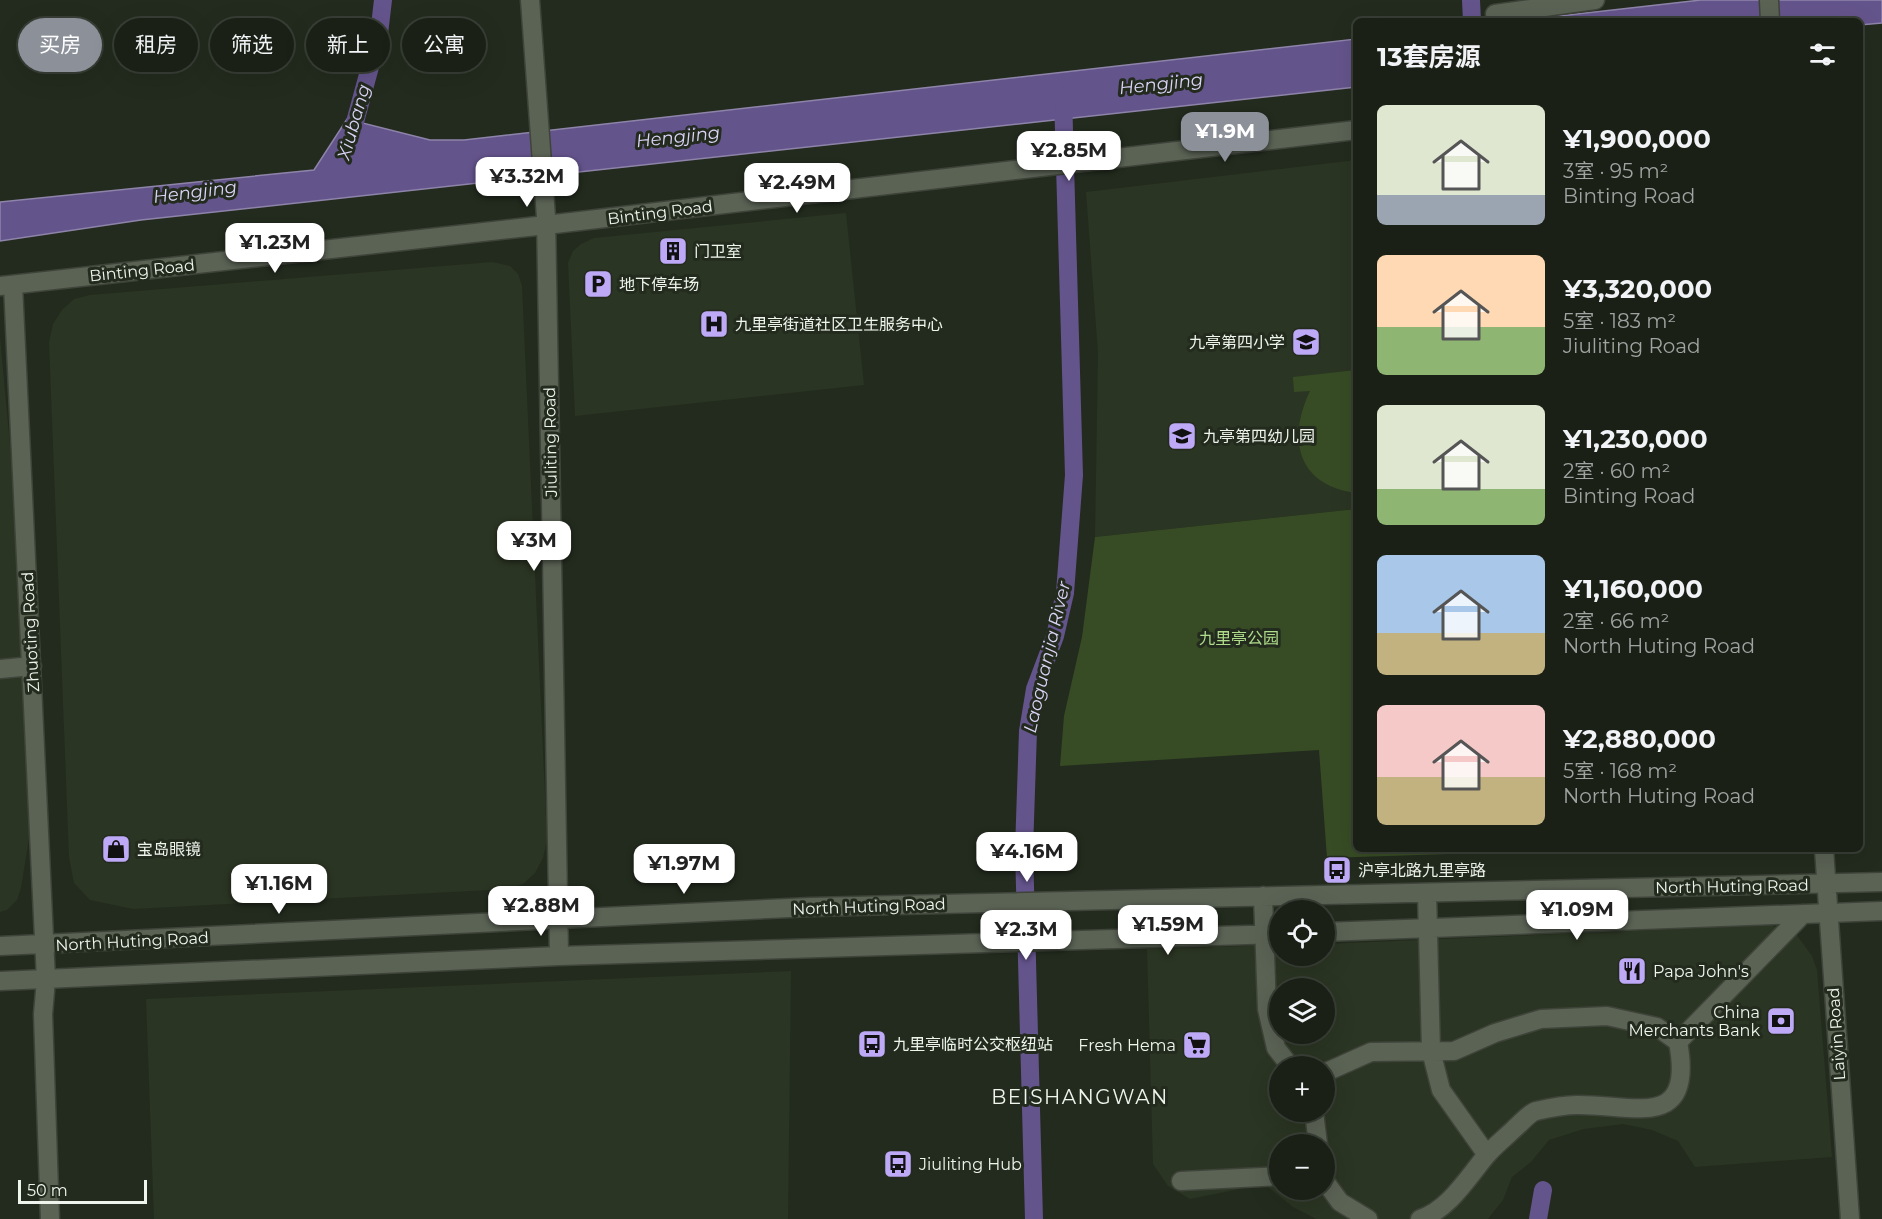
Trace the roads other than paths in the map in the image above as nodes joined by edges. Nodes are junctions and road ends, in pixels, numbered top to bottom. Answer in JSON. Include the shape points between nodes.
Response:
{"nodes":[{"id":1,"x":530,"y":0,"type":"edge"},
{"id":2,"x":1595,"y":0,"type":"edge"},
{"id":3,"x":1769,"y":0,"type":"edge"},
{"id":4,"x":1495,"y":14,"type":"dead end"},
{"id":5,"x":1770,"y":18,"type":"edge"},
{"id":6,"x":1353,"y":130,"type":"edge"},
{"id":7,"x":546,"y":225,"type":"junction"},
{"id":8,"x":7,"y":285,"type":"edge"},
{"id":9,"x":32,"y":666,"type":"junction"},
{"id":10,"x":0,"y":669,"type":"edge"},
{"id":11,"x":1824,"y":852,"type":"edge"},
{"id":12,"x":1882,"y":882,"type":"edge"},
{"id":13,"x":1826,"y":884,"type":"junction"},
{"id":14,"x":1426,"y":893,"type":"junction"},
{"id":15,"x":1263,"y":896,"type":"junction"},
{"id":16,"x":1882,"y":911,"type":"edge"},
{"id":17,"x":1827,"y":913,"type":"junction"},
{"id":18,"x":1803,"y":914,"type":"junction"},
{"id":19,"x":559,"y":918,"type":"junction"},
{"id":20,"x":1269,"y":921,"type":"edge"},
{"id":21,"x":1428,"y":928,"type":"junction"},
{"id":22,"x":1335,"y":932,"type":"edge"},
{"id":23,"x":1269,"y":934,"type":"edge"},
{"id":24,"x":0,"y":946,"type":"edge"},
{"id":25,"x":45,"y":946,"type":"junction"},
{"id":26,"x":559,"y":956,"type":"junction"},
{"id":27,"x":1270,"y":966,"type":"edge"},
{"id":28,"x":46,"y":980,"type":"junction"},
{"id":29,"x":0,"y":981,"type":"edge"},
{"id":30,"x":1678,"y":1042,"type":"junction"},
{"id":31,"x":1431,"y":1051,"type":"junction"},
{"id":32,"x":1282,"y":1056,"type":"edge"},
{"id":33,"x":1335,"y":1068,"type":"edge"},
{"id":34,"x":1487,"y":1155,"type":"junction"},
{"id":35,"x":1269,"y":1177,"type":"edge"},
{"id":36,"x":1181,"y":1181,"type":"dead end"},
{"id":37,"x":1335,"y":1195,"type":"edge"},
{"id":38,"x":50,"y":1219,"type":"edge"},
{"id":39,"x":1368,"y":1219,"type":"edge"},
{"id":40,"x":1420,"y":1219,"type":"edge"},
{"id":41,"x":1850,"y":1219,"type":"edge"}],
"edges":[{"from":1,"to":7,"type":"street","name":"Jiuliting Road"},
{"from":2,"to":4,"type":"street"},
{"from":3,"to":5,"type":"street"},
{"from":6,"to":7,"type":"street","name":"Binting Road"},
{"from":7,"to":8,"type":"street","name":"Binting Road"},
{"from":7,"to":19,"type":"street","name":"Jiuliting Road"},
{"from":8,"to":9,"type":"street","name":"Zhuoting Road"},
{"from":9,"to":10,"type":"street"},
{"from":9,"to":25,"type":"street","name":"Zhuoting Road"},
{"from":11,"to":13,"type":"street","name":"Laiyin Road"},
{"from":12,"to":13,"type":"street","name":"North Huting Road"},
{"from":13,"to":14,"type":"street","name":"North Huting Road"},
{"from":13,"to":17,"type":"street","name":"Laiyin Road"},
{"from":14,"to":15,"type":"street","name":"North Huting Road"},
{"from":14,"to":21,"type":"street"},
{"from":15,"to":19,"type":"street","name":"North Huting Road","via":[[811,907]]},
{"from":15,"to":20,"type":"street"},
{"from":16,"to":17,"type":"street","name":"North Huting Road"},
{"from":17,"to":18,"type":"street","name":"North Huting Road"},
{"from":17,"to":41,"type":"street","name":"Laiyin Road"},
{"from":18,"to":21,"type":"street","name":"North Huting Road"},
{"from":18,"to":30,"type":"street"},
{"from":19,"to":25,"type":"street","name":"North Huting Road"},
{"from":19,"to":26,"type":"street","name":"Jiuliting Road"},
{"from":21,"to":22,"type":"street","name":"North Huting Road"},
{"from":21,"to":31,"type":"street"},
{"from":23,"to":26,"type":"street","name":"North Huting Road"},
{"from":24,"to":25,"type":"street","name":"North Huting Road"},
{"from":25,"to":28,"type":"street","name":"Zhuoting Road"},
{"from":26,"to":28,"type":"street","name":"North Huting Road"},
{"from":27,"to":32,"type":"street","via":[[1268,1009],[1276,1048]]},
{"from":28,"to":29,"type":"street","name":"North Huting Road"},
{"from":28,"to":38,"type":"street","name":"Zhuoting Road","via":[[43,1014]]},
{"from":30,"to":31,"type":"street","via":[[1657,1027],[1607,1016],[1541,1019],[1454,1051]]},
{"from":30,"to":34,"type":"street","via":[[1682,1066],[1678,1089],[1666,1104],[1646,1109],[1576,1105],[1533,1112]]},
{"from":31,"to":33,"type":"street","via":[[1371,1052]]},
{"from":31,"to":34,"type":"street","via":[[1441,1090]]},
{"from":34,"to":40,"type":"street","via":[[1463,1186],[1429,1216]]},
{"from":35,"to":36,"type":"street"},
{"from":37,"to":39,"type":"street"}]}
